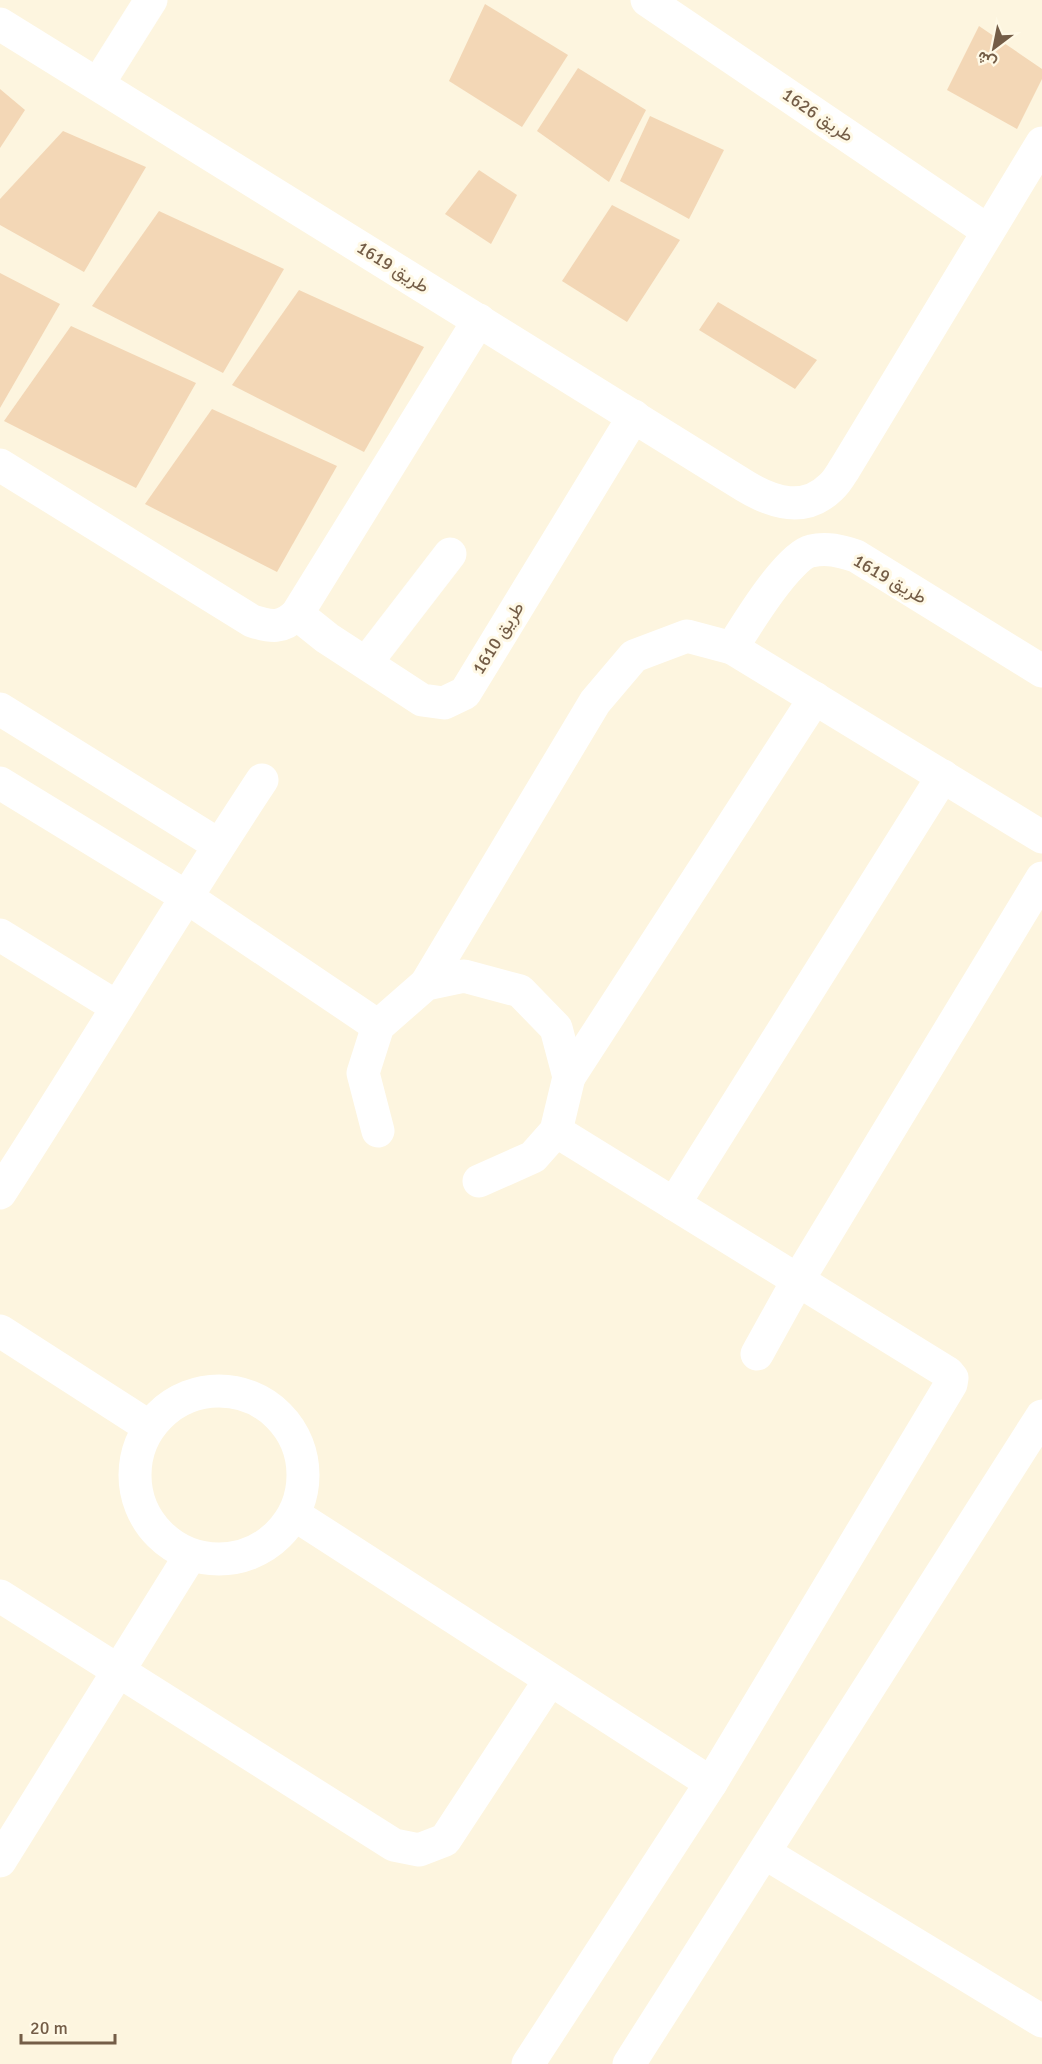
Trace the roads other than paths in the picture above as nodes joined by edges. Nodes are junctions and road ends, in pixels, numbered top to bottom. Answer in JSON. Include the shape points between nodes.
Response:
{"nodes":[{"id":1,"x":151,"y":0,"type":"edge"},
{"id":2,"x":647,"y":0,"type":"edge"},
{"id":3,"x":0,"y":24,"type":"edge"},
{"id":4,"x":98,"y":84,"type":"junction"},
{"id":5,"x":1042,"y":143,"type":"edge"},
{"id":6,"x":988,"y":231,"type":"junction"},
{"id":7,"x":478,"y":320,"type":"junction"},
{"id":8,"x":634,"y":416,"type":"junction"},
{"id":9,"x":0,"y":465,"type":"edge"},
{"id":10,"x":450,"y":554,"type":"dead end"},
{"id":11,"x":297,"y":614,"type":"junction"},
{"id":12,"x":732,"y":648,"type":"junction"},
{"id":13,"x":366,"y":663,"type":"junction"},
{"id":14,"x":1042,"y":671,"type":"edge"},
{"id":15,"x":815,"y":698,"type":"junction"},
{"id":16,"x":0,"y":709,"type":"edge"},
{"id":17,"x":944,"y":776,"type":"junction"},
{"id":18,"x":262,"y":780,"type":"dead end"},
{"id":19,"x":0,"y":783,"type":"edge"},
{"id":20,"x":1042,"y":837,"type":"edge"},
{"id":21,"x":219,"y":845,"type":"junction"},
{"id":22,"x":1042,"y":878,"type":"edge"},
{"id":23,"x":185,"y":896,"type":"junction"},
{"id":24,"x":0,"y":935,"type":"edge"},
{"id":25,"x":426,"y":984,"type":"junction"},
{"id":26,"x":117,"y":1007,"type":"junction"},
{"id":27,"x":378,"y":1026,"type":"junction"},
{"id":28,"x":569,"y":1077,"type":"junction"},
{"id":29,"x":378,"y":1131,"type":"dead end"},
{"id":30,"x":556,"y":1131,"type":"junction"},
{"id":31,"x":479,"y":1181,"type":"dead end"},
{"id":32,"x":0,"y":1193,"type":"edge"},
{"id":33,"x":674,"y":1203,"type":"junction"},
{"id":34,"x":798,"y":1280,"type":"junction"},
{"id":35,"x":0,"y":1331,"type":"edge"},
{"id":36,"x":757,"y":1354,"type":"dead end"},
{"id":37,"x":1042,"y":1416,"type":"edge"},
{"id":38,"x":148,"y":1426,"type":"junction"},
{"id":39,"x":295,"y":1515,"type":"junction"},
{"id":40,"x":190,"y":1556,"type":"junction"},
{"id":41,"x":0,"y":1596,"type":"edge"},
{"id":42,"x":118,"y":1670,"type":"junction"},
{"id":43,"x":550,"y":1680,"type":"junction"},
{"id":44,"x":711,"y":1783,"type":"junction"},
{"id":45,"x":765,"y":1853,"type":"junction"},
{"id":46,"x":0,"y":1861,"type":"edge"},
{"id":47,"x":1042,"y":2020,"type":"edge"},
{"id":48,"x":528,"y":2064,"type":"edge"},
{"id":49,"x":629,"y":2064,"type":"edge"}],
"edges":[{"from":1,"to":4,"type":"street"},
{"from":2,"to":6,"type":"street","name":"طريق 1626"},
{"from":3,"to":4,"type":"street","name":"طريق 1619"},
{"from":4,"to":7,"type":"street","name":"طريق 1619"},
{"from":5,"to":6,"type":"street"},
{"from":6,"to":8,"type":"street","name":"طريق 1619","via":[[845,468],[831,487],[812,500],[789,504],[763,497]]},
{"from":7,"to":8,"type":"street","name":"طريق 1619"},
{"from":7,"to":11,"type":"street"},
{"from":8,"to":13,"type":"street","name":"طريق 1610","via":[[465,693],[444,703],[422,700]]},
{"from":9,"to":11,"type":"street","via":[[252,621],[270,627],[288,622]]},
{"from":10,"to":13,"type":"street"},
{"from":11,"to":13,"type":"street","name":"طريق 1610"},
{"from":12,"to":14,"type":"street","name":"طريق 1619","via":[[784,573],[808,551],[834,549],[856,556]]},
{"from":12,"to":15,"type":"street"},
{"from":12,"to":25,"type":"street","via":[[687,636],[634,656],[595,702]]},
{"from":15,"to":17,"type":"street"},
{"from":15,"to":28,"type":"street"},
{"from":16,"to":21,"type":"street"},
{"from":17,"to":20,"type":"street"},
{"from":17,"to":33,"type":"street"},
{"from":18,"to":21,"type":"street"},
{"from":19,"to":23,"type":"street"},
{"from":21,"to":23,"type":"street"},
{"from":22,"to":34,"type":"street"},
{"from":23,"to":26,"type":"street"},
{"from":23,"to":27,"type":"street"},
{"from":24,"to":26,"type":"street"},
{"from":25,"to":27,"type":"street"},
{"from":25,"to":28,"type":"street","via":[[464,976],[520,991],[556,1028]]},
{"from":26,"to":32,"type":"street"},
{"from":27,"to":29,"type":"street","via":[[363,1073]]},
{"from":28,"to":30,"type":"street"},
{"from":30,"to":31,"type":"street","via":[[533,1157]]},
{"from":30,"to":33,"type":"street"},
{"from":33,"to":34,"type":"street"},
{"from":34,"to":36,"type":"street"},
{"from":34,"to":44,"type":"street","via":[[948,1373],[951,1384]]},
{"from":35,"to":38,"type":"street"},
{"from":37,"to":45,"type":"street"},
{"from":38,"to":39,"type":"street","via":[[170,1404],[213,1389],[264,1402],[297,1440],[305,1478]]},
{"from":38,"to":40,"type":"street","via":[[133,1477],[146,1521]]},
{"from":39,"to":40,"type":"street","via":[[269,1545],[225,1561]]},
{"from":39,"to":43,"type":"street"},
{"from":40,"to":42,"type":"street"},
{"from":41,"to":42,"type":"street"},
{"from":42,"to":43,"type":"street","via":[[394,1845],[419,1850],[445,1840]]},
{"from":42,"to":46,"type":"street"},
{"from":43,"to":44,"type":"street"},
{"from":44,"to":48,"type":"street"},
{"from":45,"to":47,"type":"street"},
{"from":45,"to":49,"type":"street"}]}
